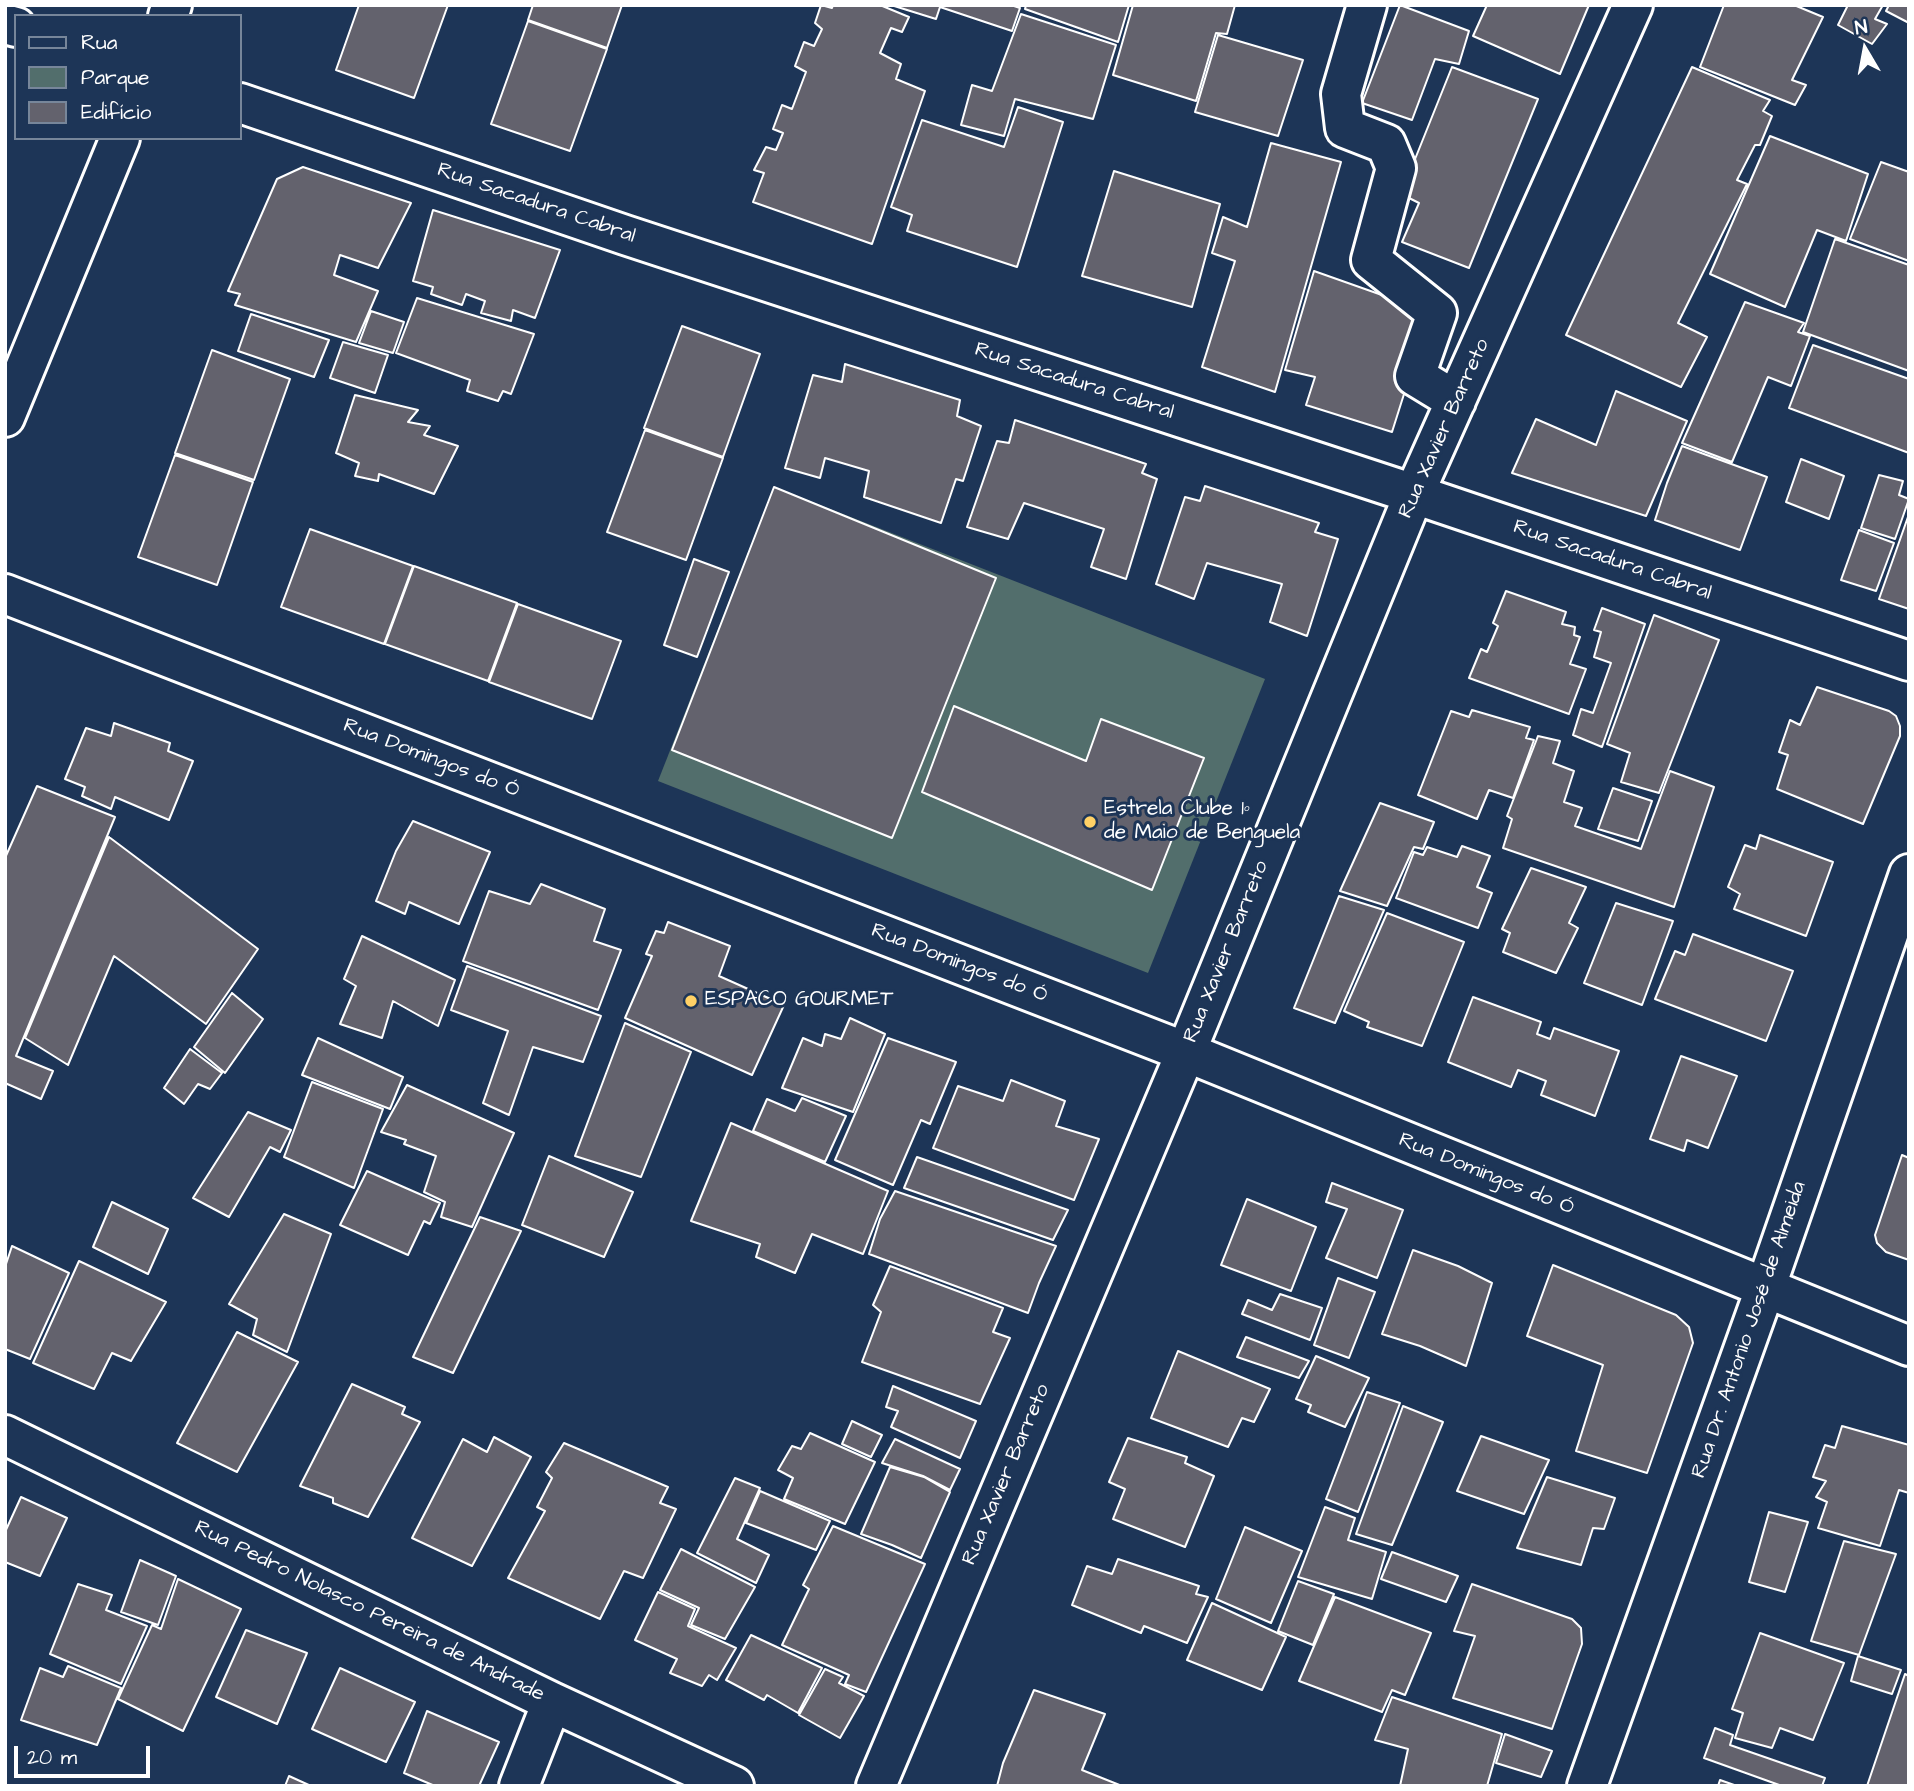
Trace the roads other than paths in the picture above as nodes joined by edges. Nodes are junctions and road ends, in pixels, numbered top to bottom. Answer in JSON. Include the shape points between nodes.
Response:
{"nodes":[{"id":1,"x":1367,"y":5,"type":"edge"},
{"id":2,"x":1633,"y":5,"type":"edge"},
{"id":3,"x":242,"y":104,"type":"edge"},
{"id":4,"x":119,"y":140,"type":"edge"},
{"id":5,"x":1457,"y":401,"type":"junction"},
{"id":6,"x":5,"y":416,"type":"edge"},
{"id":7,"x":1415,"y":494,"type":"junction"},
{"id":8,"x":5,"y":594,"type":"edge"},
{"id":9,"x":1909,"y":661,"type":"edge"},
{"id":10,"x":1909,"y":874,"type":"edge"},
{"id":11,"x":1186,"y":1052,"type":"junction"},
{"id":12,"x":1765,"y":1289,"type":"junction"},
{"id":13,"x":1909,"y":1346,"type":"edge"},
{"id":14,"x":5,"y":1435,"type":"edge"},
{"id":15,"x":552,"y":1702,"type":"junction"},
{"id":16,"x":519,"y":1786,"type":"edge"},
{"id":17,"x":734,"y":1786,"type":"edge"},
{"id":18,"x":876,"y":1786,"type":"edge"},
{"id":19,"x":1587,"y":1786,"type":"edge"}],
"edges":[{"from":1,"to":5,"type":"street","via":[[1341,94],[1345,128],[1386,144],[1396,168],[1371,260],[1437,313],[1415,376]]},
{"from":2,"to":5,"type":"street","name":"Rua Xavier Barreto"},
{"from":3,"to":7,"type":"street","name":"Rua Sacadura Cabral"},
{"from":4,"to":6,"type":"street"},
{"from":5,"to":7,"type":"street","name":"Rua Xavier Barreto"},
{"from":7,"to":9,"type":"street","name":"Rua Sacadura Cabral"},
{"from":7,"to":11,"type":"street","name":"Rua Xavier Barreto"},
{"from":8,"to":11,"type":"street","name":"Rua Domingos do Ó"},
{"from":10,"to":12,"type":"street","name":"Rua Dr. Antonio José de Almeida"},
{"from":11,"to":12,"type":"street","name":"Rua Domingos do Ó"},
{"from":11,"to":18,"type":"street","name":"Rua Xavier Barreto"},
{"from":12,"to":13,"type":"street","name":"Rua Domingos do Ó"},
{"from":12,"to":19,"type":"street","name":"Rua Dr. Antonio José de Almeida"},
{"from":14,"to":15,"type":"street","name":"Rua Pedro Nolasco Pereira de Andrade"},
{"from":15,"to":16,"type":"street"},
{"from":15,"to":17,"type":"street","name":"Rua Pedro Nolasco Pereira de Andrade"}]}
